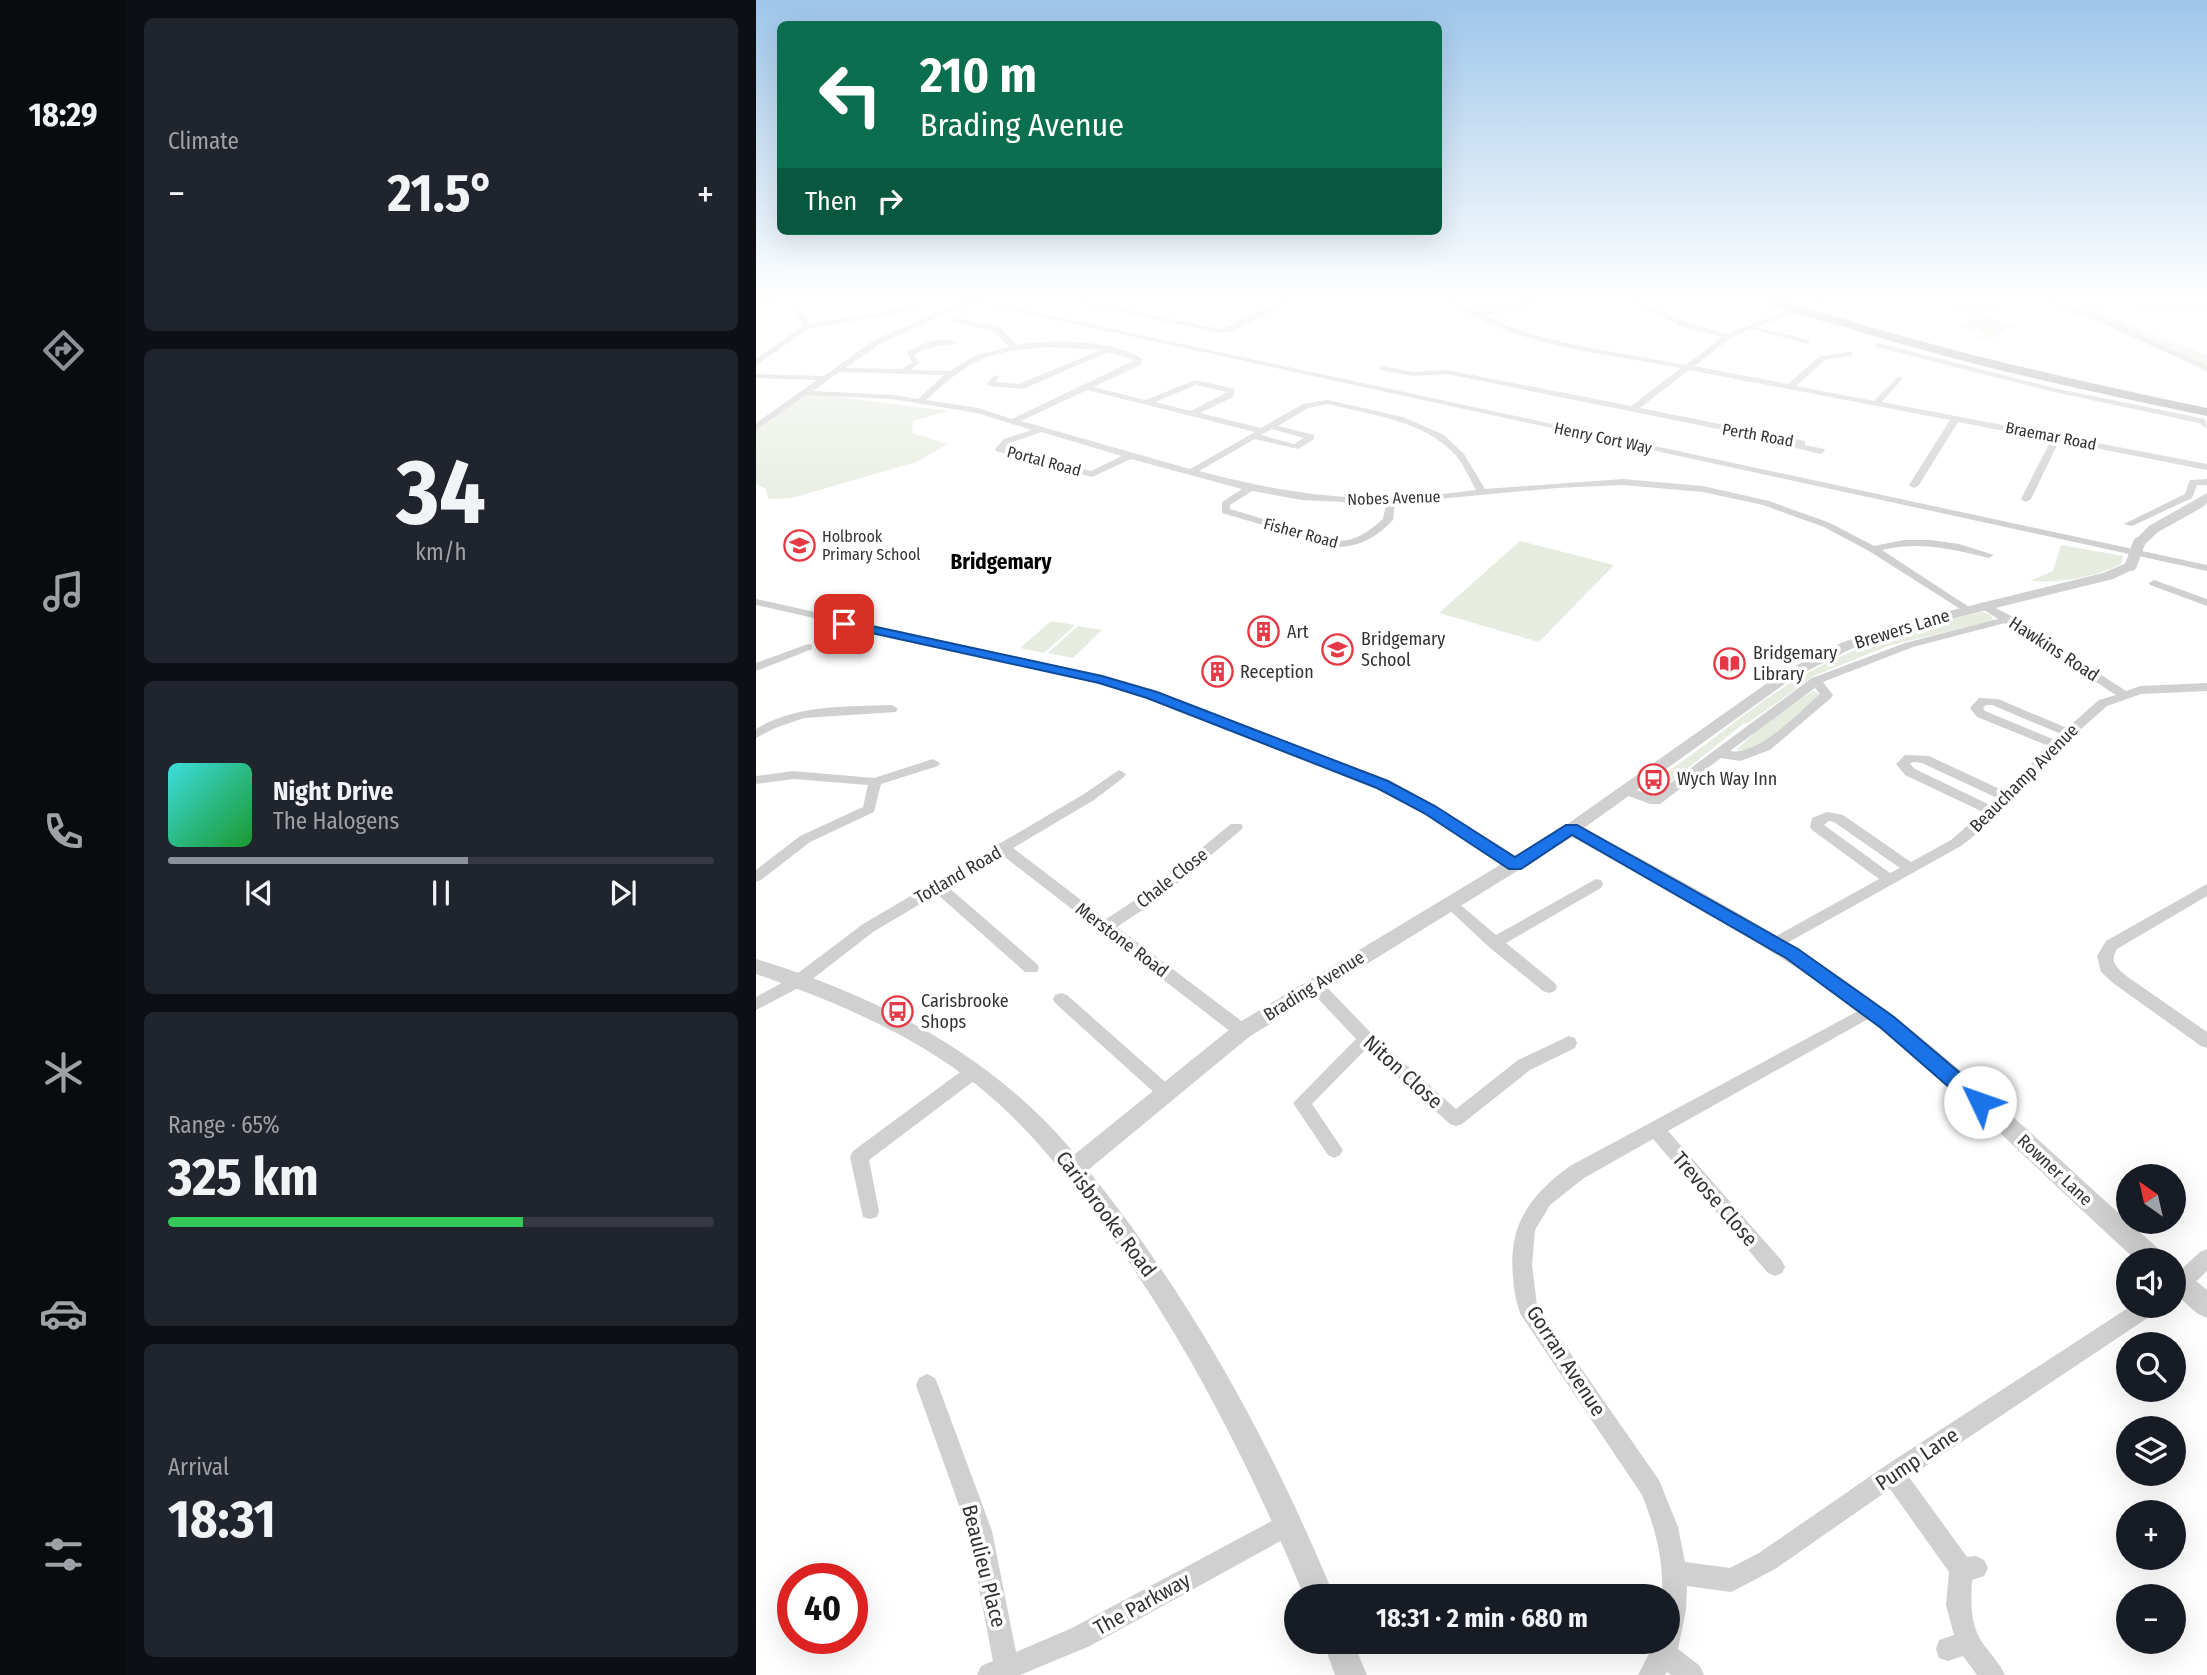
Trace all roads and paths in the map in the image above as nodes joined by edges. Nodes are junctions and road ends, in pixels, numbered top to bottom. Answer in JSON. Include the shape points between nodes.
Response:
{"nodes":[{"id":1,"x":762,"y":376,"type":"edge"},
{"id":2,"x":828,"y":376,"type":"edge"},
{"id":3,"x":948,"y":376,"type":"edge"},
{"id":4,"x":1046,"y":376,"type":"edge"},
{"id":5,"x":1108,"y":376,"type":"edge"},
{"id":6,"x":1306,"y":376,"type":"edge"},
{"id":7,"x":1467,"y":376,"type":"edge"},
{"id":8,"x":1676,"y":376,"type":"edge"},
{"id":9,"x":1741,"y":376,"type":"edge"},
{"id":10,"x":1802,"y":376,"type":"edge"},
{"id":11,"x":2000,"y":376,"type":"edge"},
{"id":12,"x":2039,"y":376,"type":"edge"},
{"id":13,"x":995,"y":377,"type":"dead end"},
{"id":14,"x":825,"y":378,"type":"junction"},
{"id":15,"x":1899,"y":378,"type":"dead end"},
{"id":16,"x":1791,"y":386,"type":"junction"},
{"id":17,"x":1085,"y":387,"type":"junction"},
{"id":18,"x":805,"y":393,"type":"junction"},
{"id":19,"x":920,"y":401,"type":"junction"},
{"id":20,"x":1877,"y":402,"type":"junction"},
{"id":21,"x":1146,"y":404,"type":"junction"},
{"id":22,"x":1632,"y":410,"type":"junction"},
{"id":23,"x":1190,"y":415,"type":"junction"},
{"id":24,"x":1956,"y":418,"type":"junction"},
{"id":25,"x":2206,"y":420,"type":"edge"},
{"id":26,"x":1014,"y":421,"type":"junction"},
{"id":27,"x":756,"y":427,"type":"edge"},
{"id":28,"x":1038,"y":430,"type":"junction"},
{"id":29,"x":1261,"y":431,"type":"junction"},
{"id":30,"x":1739,"y":432,"type":"junction"},
{"id":31,"x":2056,"y":438,"type":"junction"},
{"id":32,"x":1802,"y":443,"type":"dead end"},
{"id":33,"x":1821,"y":451,"type":"dead end"},
{"id":34,"x":1130,"y":456,"type":"junction"},
{"id":35,"x":2207,"y":467,"type":"edge"},
{"id":36,"x":1191,"y":472,"type":"junction"},
{"id":37,"x":2207,"y":482,"type":"edge"},
{"id":38,"x":1914,"y":485,"type":"dead end"},
{"id":39,"x":1250,"y":488,"type":"junction"},
{"id":40,"x":1483,"y":493,"type":"junction"},
{"id":41,"x":2207,"y":497,"type":"edge"},
{"id":42,"x":2026,"y":499,"type":"dead end"},
{"id":43,"x":1391,"y":501,"type":"junction"},
{"id":44,"x":2129,"y":524,"type":"dead end"},
{"id":45,"x":1873,"y":549,"type":"junction"},
{"id":46,"x":1989,"y":555,"type":"dead end"},
{"id":47,"x":2207,"y":568,"type":"edge"},
{"id":48,"x":2154,"y":583,"type":"dead end"},
{"id":49,"x":756,"y":603,"type":"edge"},
{"id":50,"x":2207,"y":603,"type":"edge"},
{"id":51,"x":1984,"y":605,"type":"junction"},
{"id":52,"x":1965,"y":609,"type":"junction"},
{"id":53,"x":2009,"y":619,"type":"junction"},
{"id":54,"x":808,"y":647,"type":"dead end"},
{"id":55,"x":756,"y":667,"type":"edge"},
{"id":56,"x":1816,"y":681,"type":"junction"},
{"id":57,"x":2207,"y":687,"type":"edge"},
{"id":58,"x":2123,"y":694,"type":"junction"},
{"id":59,"x":891,"y":709,"type":"dead end"},
{"id":60,"x":759,"y":729,"type":"edge"},
{"id":61,"x":2069,"y":733,"type":"junction"},
{"id":62,"x":2057,"y":745,"type":"junction"},
{"id":63,"x":1717,"y":753,"type":"junction"},
{"id":64,"x":933,"y":763,"type":"dead end"},
{"id":65,"x":1119,"y":774,"type":"dead end"},
{"id":66,"x":756,"y":780,"type":"edge"},
{"id":67,"x":875,"y":782,"type":"junction"},
{"id":68,"x":1626,"y":790,"type":"junction"},
{"id":69,"x":2005,"y":796,"type":"junction"},
{"id":70,"x":1991,"y":811,"type":"junction"},
{"id":71,"x":1236,"y":827,"type":"dead end"},
{"id":72,"x":1572,"y":828,"type":"junction"},
{"id":73,"x":1003,"y":848,"type":"junction"},
{"id":74,"x":1515,"y":865,"type":"junction"},
{"id":75,"x":1912,"y":869,"type":"junction"},
{"id":76,"x":756,"y":877,"type":"edge"},
{"id":77,"x":1890,"y":880,"type":"junction"},
{"id":78,"x":1596,"y":884,"type":"dead end"},
{"id":79,"x":938,"y":886,"type":"junction"},
{"id":80,"x":2207,"y":889,"type":"edge"},
{"id":81,"x":1451,"y":905,"type":"junction"},
{"id":82,"x":1105,"y":927,"type":"junction"},
{"id":83,"x":1494,"y":943,"type":"junction"},
{"id":84,"x":1776,"y":943,"type":"junction"},
{"id":85,"x":756,"y":966,"type":"edge"},
{"id":86,"x":1031,"y":968,"type":"dead end"},
{"id":87,"x":800,"y":980,"type":"junction"},
{"id":88,"x":1314,"y":985,"type":"junction"},
{"id":89,"x":1549,"y":987,"type":"dead end"},
{"id":90,"x":1061,"y":999,"type":"dead end"},
{"id":91,"x":756,"y":1004,"type":"edge"},
{"id":92,"x":1871,"y":1010,"type":"junction"},
{"id":93,"x":1242,"y":1031,"type":"junction"},
{"id":94,"x":1366,"y":1039,"type":"junction"},
{"id":95,"x":2207,"y":1041,"type":"edge"},
{"id":96,"x":1569,"y":1043,"type":"dead end"},
{"id":97,"x":973,"y":1072,"type":"junction"},
{"id":98,"x":1165,"y":1092,"type":"junction"},
{"id":99,"x":1656,"y":1130,"type":"junction"},
{"id":100,"x":1334,"y":1150,"type":"dead end"},
{"id":101,"x":1074,"y":1168,"type":"junction"},
{"id":102,"x":870,"y":1211,"type":"dead end"},
{"id":103,"x":2140,"y":1248,"type":"edge"},
{"id":104,"x":2207,"y":1258,"type":"edge"},
{"id":105,"x":1774,"y":1267,"type":"dead end"},
{"id":106,"x":2186,"y":1276,"type":"edge"},
{"id":107,"x":2186,"y":1291,"type":"edge"},
{"id":108,"x":2207,"y":1306,"type":"edge"},
{"id":109,"x":2130,"y":1318,"type":"edge"},
{"id":110,"x":927,"y":1385,"type":"dead end"},
{"id":111,"x":1893,"y":1474,"type":"junction"},
{"id":112,"x":1289,"y":1524,"type":"junction"},
{"id":113,"x":1675,"y":1573,"type":"junction"},
{"id":114,"x":1315,"y":1584,"type":"edge"},
{"id":115,"x":1675,"y":1584,"type":"edge"},
{"id":116,"x":1343,"y":1654,"type":"edge"},
{"id":117,"x":1662,"y":1654,"type":"edge"},
{"id":118,"x":1674,"y":1654,"type":"edge"},
{"id":119,"x":999,"y":1672,"type":"edge"},
{"id":120,"x":1351,"y":1675,"type":"edge"},
{"id":121,"x":1651,"y":1675,"type":"edge"},
{"id":122,"x":1691,"y":1675,"type":"edge"},
{"id":123,"x":1992,"y":1675,"type":"edge"}],
"edges":[{"from":1,"to":14,"type":"street"},
{"from":2,"to":14,"type":"street"},
{"from":3,"to":19,"type":"street"},
{"from":4,"to":13,"type":"street","via":[[1020,387],[990,384]]},
{"from":5,"to":17,"type":"street"},
{"from":6,"to":47,"type":"street","name":"Henry Cort Way"},
{"from":7,"to":22,"type":"street","name":"Perth Road"},
{"from":8,"to":22,"type":"street"},
{"from":9,"to":16,"type":"street","name":"Braemar Road"},
{"from":10,"to":16,"type":"street"},
{"from":11,"to":25,"type":"street"},
{"from":12,"to":25,"type":"main road"},
{"from":14,"to":18,"type":"street"},
{"from":15,"to":20,"type":"street"},
{"from":16,"to":20,"type":"street","name":"Braemar Road"},
{"from":17,"to":21,"type":"street"},
{"from":17,"to":26,"type":"street"},
{"from":18,"to":19,"type":"street","name":"Nobes Avenue"},
{"from":18,"to":27,"type":"street"},
{"from":19,"to":26,"type":"street","name":"Nobes Avenue"},
{"from":20,"to":24,"type":"street","name":"Braemar Road"},
{"from":21,"to":23,"type":"street"},
{"from":21,"to":23,"type":"street","via":[[1195,382],[1232,391]]},
{"from":22,"to":30,"type":"street","name":"Perth Road"},
{"from":23,"to":29,"type":"street"},
{"from":24,"to":31,"type":"street","name":"Braemar Road"},
{"from":24,"to":38,"type":"street"},
{"from":26,"to":28,"type":"street","name":"Nobes Avenue"},
{"from":28,"to":34,"type":"street","name":"Nobes Avenue"},
{"from":28,"to":34,"type":"street","name":"Portal Road","via":[[1007,441],[999,449],[1085,473],[1100,472]]},
{"from":29,"to":36,"type":"street"},
{"from":29,"to":40,"type":"street","via":[[1320,401],[1400,419],[1429,430],[1452,446]]},
{"from":30,"to":32,"type":"street","name":"Perth Road"},
{"from":30,"to":33,"type":"street"},
{"from":31,"to":35,"type":"street","name":"Braemar Road"},
{"from":31,"to":42,"type":"street"},
{"from":34,"to":36,"type":"street","name":"Nobes Avenue"},
{"from":36,"to":39,"type":"street","name":"Nobes Avenue"},
{"from":37,"to":44,"type":"street","via":[[2193,482],[2189,496]]},
{"from":39,"to":43,"type":"street","name":"Nobes Avenue","via":[[1321,499]]},
{"from":39,"to":43,"type":"street","name":"Fisher Road","via":[[1225,504],[1224,511],[1337,544],[1362,541],[1388,520]]},
{"from":40,"to":43,"type":"street","name":"Nobes Avenue"},
{"from":40,"to":45,"type":"street","name":"Nobes Avenue","via":[[1611,482],[1690,487],[1790,510]]},
{"from":41,"to":51,"type":"street","name":"Brewers Lane","bridge":true,"via":[[2144,534],[2131,565],[2108,576]]},
{"from":45,"to":46,"type":"street","via":[[1923,540]]},
{"from":45,"to":52,"type":"street","name":"Nobes Avenue"},
{"from":48,"to":50,"type":"street"},
{"from":49,"to":74,"type":"street","via":[[1152,695],[1382,785],[1430,809]]},
{"from":51,"to":52,"type":"street","name":"Brewers Lane"},
{"from":51,"to":53,"type":"street","name":"Hawkins Road"},
{"from":52,"to":68,"type":"street","name":"Brewers Lane","via":[[1893,629],[1819,658],[1755,696]]},
{"from":53,"to":56,"type":"street","via":[[1909,645]]},
{"from":53,"to":58,"type":"street","name":"Hawkins Road"},
{"from":54,"to":55,"type":"street"},
{"from":56,"to":63,"type":"street"},
{"from":56,"to":63,"type":"street","via":[[1827,695],[1765,747],[1740,757]]},
{"from":57,"to":58,"type":"street","name":"Beauchamp Avenue","via":[[2159,687]]},
{"from":58,"to":61,"type":"street","name":"Beauchamp Avenue","via":[[2103,703]]},
{"from":59,"to":60,"type":"street","via":[[825,712]]},
{"from":61,"to":62,"type":"street","name":"Beauchamp Avenue"},
{"from":61,"to":62,"type":"street","via":[[1994,702],[1983,701],[1976,708],[1980,714]]},
{"from":62,"to":69,"type":"street","name":"Beauchamp Avenue"},
{"from":63,"to":68,"type":"street","via":[[1655,801]]},
{"from":64,"to":67,"type":"street"},
{"from":65,"to":73,"type":"street","name":"Totland Road"},
{"from":66,"to":67,"type":"street","via":[[793,775]]},
{"from":67,"to":76,"type":"street","via":[[869,809],[805,839]]},
{"from":68,"to":72,"type":"street","name":"Brewers Lane"},
{"from":69,"to":70,"type":"street","name":"Beauchamp Avenue"},
{"from":69,"to":70,"type":"street","via":[[1924,759],[1910,758],[1903,764],[1910,772]]},
{"from":70,"to":75,"type":"street","name":"Beauchamp Avenue","via":[[1956,843]]},
{"from":71,"to":82,"type":"street","name":"Chale Close","via":[[1154,895]]},
{"from":72,"to":74,"type":"street","name":"Brading Avenue"},
{"from":72,"to":84,"type":"street","name":"Rowner Lane"},
{"from":73,"to":79,"type":"street","name":"Totland Road"},
{"from":73,"to":82,"type":"street","name":"Merstone Road"},
{"from":74,"to":81,"type":"street","name":"Brading Avenue"},
{"from":75,"to":77,"type":"street","name":"Beauchamp Avenue"},
{"from":75,"to":77,"type":"street","via":[[1838,818],[1827,816],[1817,821],[1817,827]]},
{"from":77,"to":84,"type":"street","name":"Beauchamp Avenue"},
{"from":78,"to":83,"type":"street"},
{"from":79,"to":86,"type":"street"},
{"from":79,"to":87,"type":"street","name":"Totland Road","via":[[868,928]]},
{"from":80,"to":95,"type":"street","via":[[2111,945],[2105,956],[2107,968],[2119,979]]},
{"from":81,"to":83,"type":"street"},
{"from":81,"to":88,"type":"street","name":"Brading Avenue"},
{"from":82,"to":93,"type":"street","name":"Merstone Road"},
{"from":83,"to":89,"type":"street"},
{"from":84,"to":92,"type":"street","name":"Rowner Lane"},
{"from":85,"to":87,"type":"street","name":"Carisbrooke Road"},
{"from":87,"to":91,"type":"street","name":"Totland Road"},
{"from":87,"to":97,"type":"street","name":"Carisbrooke Road","via":[[885,1017]]},
{"from":88,"to":93,"type":"street","name":"Brading Avenue"},
{"from":88,"to":94,"type":"street","name":"Niton Close"},
{"from":90,"to":98,"type":"street"},
{"from":92,"to":99,"type":"street","name":"Gorran Avenue"},
{"from":92,"to":103,"type":"street","name":"Rowner Lane","via":[[1920,1048]]},
{"from":93,"to":98,"type":"street","name":"Brading Avenue"},
{"from":94,"to":96,"type":"street","name":"Niton Close","via":[[1456,1119],[1524,1065]]},
{"from":94,"to":100,"type":"street","via":[[1302,1103]]},
{"from":97,"to":101,"type":"street","name":"Carisbrooke Road","via":[[1010,1100]]},
{"from":97,"to":102,"type":"street","via":[[859,1157]]},
{"from":98,"to":101,"type":"street","name":"Brading Avenue"},
{"from":99,"to":105,"type":"street","name":"Trevose Close"},
{"from":99,"to":113,"type":"street","name":"Gorran Avenue","via":[[1551,1188],[1531,1215],[1520,1273],[1528,1308],[1651,1488],[1666,1527]]},
{"from":101,"to":112,"type":"street","name":"Carisbrooke Road","via":[[1136,1250],[1210,1366]]},
{"from":104,"to":106,"type":"street"},
{"from":107,"to":108,"type":"street"},
{"from":109,"to":111,"type":"street","name":"Pump Lane"},
{"from":110,"to":119,"type":"street","name":"Beaulieu Place","via":[[980,1531]]},
{"from":111,"to":113,"type":"street","name":"Pump Lane","via":[[1767,1561],[1731,1580]]},
{"from":111,"to":123,"type":"street","via":[[1968,1569],[1958,1605],[1958,1646]]},
{"from":112,"to":114,"type":"street","name":"Carisbrooke Road"},
{"from":112,"to":119,"type":"street","name":"The Parkway","via":[[1081,1637]]},
{"from":113,"to":115,"type":"street","name":"Gorran Avenue"},
{"from":116,"to":120,"type":"street"},
{"from":117,"to":121,"type":"street","name":"Gorran Avenue"},
{"from":118,"to":122,"type":"street"}]}
